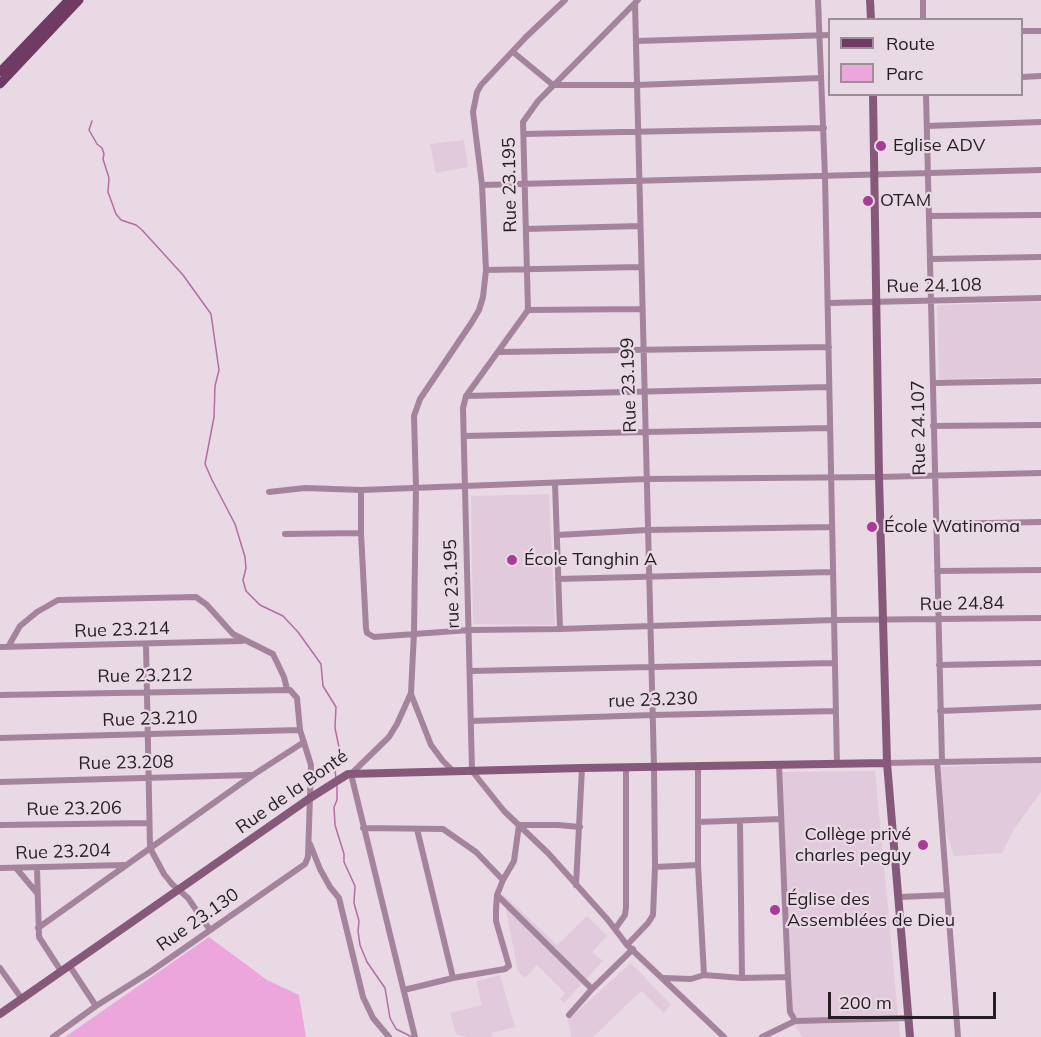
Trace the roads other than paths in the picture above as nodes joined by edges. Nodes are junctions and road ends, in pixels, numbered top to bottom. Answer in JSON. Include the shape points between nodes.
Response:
{"nodes":[{"id":1,"x":69,"y":0,"type":"edge"},
{"id":2,"x":80,"y":0,"type":"edge"},
{"id":3,"x":565,"y":0,"type":"edge"},
{"id":4,"x":818,"y":0,"type":"edge"},
{"id":5,"x":870,"y":0,"type":"edge"},
{"id":6,"x":923,"y":0,"type":"edge"},
{"id":7,"x":636,"y":2,"type":"edge"},
{"id":8,"x":871,"y":18,"type":"edge"},
{"id":9,"x":923,"y":18,"type":"edge"},
{"id":10,"x":1023,"y":31,"type":"edge"},
{"id":11,"x":1041,"y":31,"type":"edge"},
{"id":12,"x":819,"y":35,"type":"junction"},
{"id":13,"x":828,"y":35,"type":"edge"},
{"id":14,"x":637,"y":41,"type":"junction"},
{"id":15,"x":513,"y":52,"type":"junction"},
{"id":16,"x":0,"y":72,"type":"edge"},
{"id":17,"x":1041,"y":76,"type":"edge"},
{"id":18,"x":1023,"y":77,"type":"edge"},
{"id":19,"x":821,"y":78,"type":"junction"},
{"id":20,"x":0,"y":84,"type":"edge"},
{"id":21,"x":553,"y":85,"type":"junction"},
{"id":22,"x":637,"y":85,"type":"junction"},
{"id":23,"x":873,"y":96,"type":"edge"},
{"id":24,"x":926,"y":96,"type":"edge"},
{"id":25,"x":1041,"y":122,"type":"edge"},
{"id":26,"x":927,"y":126,"type":"junction"},
{"id":27,"x":824,"y":128,"type":"junction"},
{"id":28,"x":638,"y":132,"type":"junction"},
{"id":29,"x":524,"y":134,"type":"junction"},
{"id":30,"x":1041,"y":170,"type":"edge"},
{"id":31,"x":928,"y":173,"type":"junction"},
{"id":32,"x":875,"y":174,"type":"junction"},
{"id":33,"x":825,"y":176,"type":"junction"},
{"id":34,"x":639,"y":181,"type":"junction"},
{"id":35,"x":525,"y":184,"type":"junction"},
{"id":36,"x":482,"y":185,"type":"junction"},
{"id":37,"x":1041,"y":215,"type":"edge"},
{"id":38,"x":929,"y":216,"type":"junction"},
{"id":39,"x":640,"y":226,"type":"junction"},
{"id":40,"x":526,"y":229,"type":"junction"},
{"id":41,"x":1041,"y":257,"type":"edge"},
{"id":42,"x":930,"y":259,"type":"junction"},
{"id":43,"x":641,"y":267,"type":"junction"},
{"id":44,"x":486,"y":270,"type":"junction"},
{"id":45,"x":527,"y":270,"type":"junction"},
{"id":46,"x":1041,"y":298,"type":"edge"},
{"id":47,"x":931,"y":301,"type":"junction"},
{"id":48,"x":876,"y":302,"type":"junction"},
{"id":49,"x":828,"y":303,"type":"junction"},
{"id":50,"x":642,"y":309,"type":"junction"},
{"id":51,"x":528,"y":310,"type":"junction"},
{"id":52,"x":829,"y":347,"type":"junction"},
{"id":53,"x":644,"y":350,"type":"junction"},
{"id":54,"x":498,"y":352,"type":"junction"},
{"id":55,"x":1041,"y":381,"type":"edge"},
{"id":56,"x":933,"y":383,"type":"junction"},
{"id":57,"x":828,"y":387,"type":"junction"},
{"id":58,"x":645,"y":390,"type":"junction"},
{"id":59,"x":466,"y":396,"type":"junction"},
{"id":60,"x":1041,"y":425,"type":"edge"},
{"id":61,"x":933,"y":426,"type":"junction"},
{"id":62,"x":830,"y":428,"type":"junction"},
{"id":63,"x":646,"y":433,"type":"junction"},
{"id":64,"x":464,"y":436,"type":"junction"},
{"id":65,"x":1041,"y":473,"type":"edge"},
{"id":66,"x":934,"y":475,"type":"junction"},
{"id":67,"x":879,"y":477,"type":"junction"},
{"id":68,"x":831,"y":478,"type":"junction"},
{"id":69,"x":646,"y":479,"type":"junction"},
{"id":70,"x":555,"y":483,"type":"junction"},
{"id":71,"x":465,"y":486,"type":"junction"},
{"id":72,"x":416,"y":487,"type":"junction"},
{"id":73,"x":361,"y":490,"type":"junction"},
{"id":74,"x":269,"y":492,"type":"dead end"},
{"id":75,"x":1041,"y":522,"type":"edge"},
{"id":76,"x":937,"y":524,"type":"junction"},
{"id":77,"x":832,"y":528,"type":"junction"},
{"id":78,"x":647,"y":530,"type":"junction"},
{"id":79,"x":361,"y":533,"type":"junction"},
{"id":80,"x":285,"y":534,"type":"dead end"},
{"id":81,"x":558,"y":535,"type":"junction"},
{"id":82,"x":1041,"y":570,"type":"edge"},
{"id":83,"x":937,"y":571,"type":"junction"},
{"id":84,"x":832,"y":572,"type":"junction"},
{"id":85,"x":649,"y":577,"type":"junction"},
{"id":86,"x":558,"y":579,"type":"junction"},
{"id":87,"x":1041,"y":618,"type":"edge"},
{"id":88,"x":834,"y":620,"type":"junction"},
{"id":89,"x":883,"y":620,"type":"junction"},
{"id":90,"x":938,"y":620,"type":"junction"},
{"id":91,"x":650,"y":626,"type":"junction"},
{"id":92,"x":560,"y":629,"type":"junction"},
{"id":93,"x":469,"y":630,"type":"junction"},
{"id":94,"x":414,"y":633,"type":"junction"},
{"id":95,"x":245,"y":641,"type":"junction"},
{"id":96,"x":146,"y":644,"type":"junction"},
{"id":97,"x":0,"y":647,"type":"edge"},
{"id":98,"x":8,"y":647,"type":"junction"},
{"id":99,"x":834,"y":663,"type":"junction"},
{"id":100,"x":1041,"y":663,"type":"edge"},
{"id":101,"x":939,"y":664,"type":"junction"},
{"id":102,"x":650,"y":668,"type":"junction"},
{"id":103,"x":470,"y":671,"type":"junction"},
{"id":104,"x":289,"y":689,"type":"junction"},
{"id":105,"x":147,"y":691,"type":"junction"},
{"id":106,"x":411,"y":693,"type":"junction"},
{"id":107,"x":0,"y":695,"type":"edge"},
{"id":108,"x":1041,"y":707,"type":"edge"},
{"id":109,"x":836,"y":711,"type":"junction"},
{"id":110,"x":940,"y":711,"type":"junction"},
{"id":111,"x":653,"y":715,"type":"junction"},
{"id":112,"x":471,"y":721,"type":"junction"},
{"id":113,"x":300,"y":730,"type":"junction"},
{"id":114,"x":147,"y":734,"type":"junction"},
{"id":115,"x":0,"y":738,"type":"edge"},
{"id":116,"x":304,"y":742,"type":"junction"},
{"id":117,"x":1041,"y":760,"type":"edge"},
{"id":118,"x":939,"y":762,"type":"junction"},
{"id":119,"x":887,"y":763,"type":"junction"},
{"id":120,"x":837,"y":764,"type":"junction"},
{"id":121,"x":778,"y":765,"type":"junction"},
{"id":122,"x":698,"y":766,"type":"junction"},
{"id":123,"x":626,"y":767,"type":"junction"},
{"id":124,"x":654,"y":767,"type":"junction"},
{"id":125,"x":582,"y":768,"type":"junction"},
{"id":126,"x":472,"y":771,"type":"junction"},
{"id":127,"x":454,"y":772,"type":"junction"},
{"id":128,"x":253,"y":775,"type":"junction"},
{"id":129,"x":348,"y":775,"type":"junction"},
{"id":130,"x":147,"y":778,"type":"junction"},
{"id":131,"x":0,"y":782,"type":"edge"},
{"id":132,"x":310,"y":798,"type":"junction"},
{"id":133,"x":781,"y":819,"type":"junction"},
{"id":134,"x":698,"y":822,"type":"junction"},
{"id":135,"x":740,"y":822,"type":"junction"},
{"id":136,"x":148,"y":823,"type":"junction"},
{"id":137,"x":0,"y":825,"type":"edge"},
{"id":138,"x":519,"y":825,"type":"junction"},
{"id":139,"x":580,"y":827,"type":"junction"},
{"id":140,"x":363,"y":828,"type":"junction"},
{"id":141,"x":417,"y":829,"type":"junction"},
{"id":142,"x":309,"y":841,"type":"junction"},
{"id":143,"x":150,"y":848,"type":"junction"},
{"id":144,"x":126,"y":865,"type":"junction"},
{"id":145,"x":698,"y":865,"type":"junction"},
{"id":146,"x":655,"y":867,"type":"junction"},
{"id":147,"x":0,"y":868,"type":"edge"},
{"id":148,"x":16,"y":868,"type":"junction"},
{"id":149,"x":37,"y":868,"type":"junction"},
{"id":150,"x":503,"y":880,"type":"junction"},
{"id":151,"x":576,"y":885,"type":"junction"},
{"id":152,"x":180,"y":890,"type":"junction"},
{"id":153,"x":38,"y":894,"type":"junction"},
{"id":154,"x":497,"y":895,"type":"junction"},
{"id":155,"x":947,"y":895,"type":"junction"},
{"id":156,"x":900,"y":897,"type":"junction"},
{"id":157,"x":38,"y":928,"type":"junction"},
{"id":158,"x":615,"y":929,"type":"junction"},
{"id":159,"x":210,"y":930,"type":"junction"},
{"id":160,"x":630,"y":947,"type":"junction"},
{"id":161,"x":0,"y":968,"type":"edge"},
{"id":162,"x":65,"y":968,"type":"junction"},
{"id":163,"x":704,"y":975,"type":"junction"},
{"id":164,"x":453,"y":978,"type":"junction"},
{"id":165,"x":663,"y":978,"type":"junction"},
{"id":166,"x":742,"y":978,"type":"junction"},
{"id":167,"x":788,"y":978,"type":"junction"},
{"id":168,"x":592,"y":989,"type":"junction"},
{"id":169,"x":404,"y":990,"type":"junction"},
{"id":170,"x":22,"y":999,"type":"junction"},
{"id":171,"x":96,"y":1006,"type":"junction"},
{"id":172,"x":0,"y":1014,"type":"edge"},
{"id":173,"x":569,"y":1015,"type":"dead end"},
{"id":174,"x":909,"y":1018,"type":"junction"},
{"id":175,"x":795,"y":1021,"type":"junction"},
{"id":176,"x":414,"y":1034,"type":"edge"},
{"id":177,"x":53,"y":1037,"type":"edge"},
{"id":178,"x":390,"y":1037,"type":"edge"},
{"id":179,"x":724,"y":1037,"type":"edge"},
{"id":180,"x":762,"y":1037,"type":"edge"},
{"id":181,"x":910,"y":1037,"type":"edge"},
{"id":182,"x":958,"y":1037,"type":"edge"}],
"edges":[{"from":1,"to":16,"type":"main road"},
{"from":2,"to":20,"type":"main road"},
{"from":3,"to":15,"type":"street"},
{"from":4,"to":12,"type":"street"},
{"from":5,"to":8,"type":"street"},
{"from":6,"to":9,"type":"street"},
{"from":7,"to":14,"type":"street","name":"Rue 23.199"},
{"from":7,"to":21,"type":"street","name":"Rue 23.195"},
{"from":10,"to":11,"type":"street"},
{"from":12,"to":13,"type":"street"},
{"from":12,"to":14,"type":"street"},
{"from":12,"to":19,"type":"street"},
{"from":14,"to":22,"type":"street","name":"Rue 23.199"},
{"from":15,"to":21,"type":"street"},
{"from":15,"to":36,"type":"street","name":"Rue de la Bonté","via":[[481,85],[475,99],[474,124]]},
{"from":17,"to":18,"type":"street"},
{"from":19,"to":22,"type":"street"},
{"from":19,"to":27,"type":"street"},
{"from":21,"to":22,"type":"street"},
{"from":21,"to":29,"type":"street","name":"Rue 23.195","via":[[525,118]]},
{"from":22,"to":28,"type":"street","name":"Rue 23.199"},
{"from":23,"to":32,"type":"street"},
{"from":24,"to":26,"type":"street","name":"Rue 24.107"},
{"from":25,"to":26,"type":"street"},
{"from":26,"to":31,"type":"street","name":"Rue 24.107"},
{"from":27,"to":28,"type":"street"},
{"from":27,"to":33,"type":"street"},
{"from":28,"to":29,"type":"street"},
{"from":28,"to":34,"type":"street","name":"Rue 23.199"},
{"from":29,"to":35,"type":"street","name":"Rue 23.195"},
{"from":30,"to":31,"type":"street"},
{"from":31,"to":32,"type":"street"},
{"from":31,"to":38,"type":"street","name":"Rue 24.107"},
{"from":32,"to":33,"type":"street"},
{"from":32,"to":48,"type":"street"},
{"from":33,"to":34,"type":"street"},
{"from":33,"to":49,"type":"street"},
{"from":34,"to":35,"type":"street"},
{"from":34,"to":39,"type":"street","name":"Rue 23.199"},
{"from":35,"to":36,"type":"street"},
{"from":35,"to":40,"type":"street","name":"Rue 23.195"},
{"from":36,"to":44,"type":"street","name":"Rue de la Bonté"},
{"from":37,"to":38,"type":"street"},
{"from":38,"to":42,"type":"street","name":"Rue 24.107"},
{"from":39,"to":40,"type":"street"},
{"from":39,"to":43,"type":"street","name":"Rue 23.199"},
{"from":40,"to":45,"type":"street","name":"Rue 23.195"},
{"from":41,"to":42,"type":"street"},
{"from":42,"to":47,"type":"street","name":"Rue 24.107"},
{"from":43,"to":45,"type":"street"},
{"from":43,"to":50,"type":"street","name":"Rue 23.199"},
{"from":44,"to":45,"type":"street"},
{"from":44,"to":72,"type":"street","name":"Rue de la Bonté","via":[[479,310],[416,406]]},
{"from":45,"to":51,"type":"street","name":"Rue 23.195"},
{"from":46,"to":47,"type":"street","name":"Rue 24.108"},
{"from":47,"to":48,"type":"street","name":"Rue 24.108"},
{"from":47,"to":56,"type":"street","name":"Rue 24.107"},
{"from":48,"to":49,"type":"street","name":"Rue 24.108"},
{"from":48,"to":67,"type":"street"},
{"from":49,"to":52,"type":"street"},
{"from":50,"to":51,"type":"street"},
{"from":50,"to":53,"type":"street","name":"Rue 23.199"},
{"from":51,"to":54,"type":"street"},
{"from":52,"to":53,"type":"street"},
{"from":52,"to":57,"type":"street"},
{"from":53,"to":54,"type":"street"},
{"from":53,"to":58,"type":"street","name":"Rue 23.199"},
{"from":54,"to":59,"type":"street"},
{"from":55,"to":56,"type":"street"},
{"from":56,"to":61,"type":"street","name":"Rue 24.107"},
{"from":57,"to":58,"type":"street"},
{"from":57,"to":62,"type":"street"},
{"from":58,"to":59,"type":"street"},
{"from":58,"to":63,"type":"street","name":"Rue 23.199"},
{"from":59,"to":64,"type":"street","name":"rue 23.195"},
{"from":60,"to":61,"type":"street"},
{"from":61,"to":66,"type":"street","name":"Rue 24.107"},
{"from":62,"to":63,"type":"street"},
{"from":62,"to":68,"type":"street"},
{"from":63,"to":64,"type":"street"},
{"from":63,"to":69,"type":"street","name":"Rue 23.199"},
{"from":64,"to":71,"type":"street","name":"rue 23.195"},
{"from":65,"to":66,"type":"street"},
{"from":66,"to":67,"type":"street"},
{"from":66,"to":76,"type":"street","name":"Rue 24.107"},
{"from":67,"to":68,"type":"street"},
{"from":67,"to":89,"type":"street"},
{"from":68,"to":69,"type":"street"},
{"from":68,"to":77,"type":"street"},
{"from":69,"to":70,"type":"street"},
{"from":69,"to":78,"type":"street","name":"Rue 23.199"},
{"from":70,"to":71,"type":"street"},
{"from":70,"to":81,"type":"street"},
{"from":71,"to":72,"type":"street"},
{"from":71,"to":93,"type":"street","name":"rue 23.195"},
{"from":72,"to":73,"type":"street"},
{"from":72,"to":94,"type":"street","name":"Rue de la Bonté"},
{"from":73,"to":74,"type":"street"},
{"from":73,"to":79,"type":"street"},
{"from":75,"to":76,"type":"street"},
{"from":76,"to":83,"type":"street","name":"Rue 24.107"},
{"from":77,"to":78,"type":"street"},
{"from":77,"to":84,"type":"street"},
{"from":78,"to":81,"type":"street"},
{"from":78,"to":85,"type":"street","name":"Rue 23.199"},
{"from":79,"to":80,"type":"street"},
{"from":79,"to":94,"type":"street","name":"Rue 24.84","via":[[367,633],[374,637]]},
{"from":81,"to":86,"type":"street"},
{"from":82,"to":83,"type":"street"},
{"from":83,"to":90,"type":"street","name":"Rue 24.107"},
{"from":84,"to":85,"type":"street"},
{"from":84,"to":88,"type":"street"},
{"from":85,"to":86,"type":"street"},
{"from":85,"to":91,"type":"street","name":"Rue 23.199"},
{"from":86,"to":92,"type":"street"},
{"from":87,"to":90,"type":"street","name":"Rue 24.84"},
{"from":88,"to":89,"type":"street","name":"Rue 24.84"},
{"from":88,"to":91,"type":"street","name":"Rue 24.84"},
{"from":88,"to":99,"type":"street"},
{"from":89,"to":90,"type":"street","name":"Rue 24.84"},
{"from":89,"to":119,"type":"street"},
{"from":90,"to":101,"type":"street","name":"Rue 24.107"},
{"from":91,"to":92,"type":"street","name":"Rue 24.84"},
{"from":91,"to":102,"type":"street","name":"Rue 23.199"},
{"from":92,"to":93,"type":"street","name":"Rue 24.84"},
{"from":93,"to":94,"type":"street","name":"Rue 24.84"},
{"from":93,"to":103,"type":"street","name":"rue 23.195"},
{"from":94,"to":106,"type":"street","name":"Rue de la Bonté"},
{"from":95,"to":96,"type":"street","name":"Rue 23.214"},
{"from":95,"to":98,"type":"street","via":[[230,632],[196,597],[112,598],[52,602],[20,626]]},
{"from":95,"to":104,"type":"street","name":"Rue 23.130","via":[[273,654]]},
{"from":96,"to":98,"type":"street","name":"Rue 23.214"},
{"from":96,"to":105,"type":"street"},
{"from":97,"to":98,"type":"street","name":"Rue 23.214"},
{"from":99,"to":102,"type":"street"},
{"from":99,"to":109,"type":"street"},
{"from":100,"to":101,"type":"street"},
{"from":101,"to":110,"type":"street","name":"Rue 24.107"},
{"from":102,"to":103,"type":"street"},
{"from":102,"to":111,"type":"street","name":"Rue 23.199"},
{"from":103,"to":112,"type":"street","name":"rue 23.195"},
{"from":104,"to":105,"type":"street","name":"Rue 23.212"},
{"from":104,"to":113,"type":"street","name":"Rue 23.130","via":[[297,698]]},
{"from":105,"to":107,"type":"street","name":"Rue 23.212"},
{"from":105,"to":114,"type":"street"},
{"from":106,"to":127,"type":"street","via":[[431,745]]},
{"from":106,"to":129,"type":"street","name":"Rue de la Bonté","via":[[389,736]]},
{"from":108,"to":110,"type":"street"},
{"from":109,"to":111,"type":"street","name":"rue 23.230"},
{"from":109,"to":120,"type":"street"},
{"from":110,"to":118,"type":"street","name":"Rue 24.107"},
{"from":111,"to":112,"type":"street","name":"rue 23.230"},
{"from":111,"to":124,"type":"street","name":"Rue 23.199"},
{"from":112,"to":126,"type":"street","name":"rue 23.195"},
{"from":113,"to":114,"type":"street","name":"Rue 23.210"},
{"from":113,"to":116,"type":"street","name":"Rue 23.130"},
{"from":114,"to":115,"type":"street","name":"Rue 23.210"},
{"from":114,"to":130,"type":"street"},
{"from":116,"to":128,"type":"street"},
{"from":116,"to":132,"type":"street","name":"Rue 23.130","via":[[311,765]]},
{"from":117,"to":118,"type":"street"},
{"from":118,"to":119,"type":"street"},
{"from":118,"to":155,"type":"street","name":"Rue 24.107"},
{"from":119,"to":120,"type":"street"},
{"from":119,"to":156,"type":"street"},
{"from":120,"to":121,"type":"street"},
{"from":121,"to":122,"type":"street"},
{"from":121,"to":133,"type":"street"},
{"from":122,"to":124,"type":"street"},
{"from":122,"to":134,"type":"street"},
{"from":123,"to":124,"type":"street"},
{"from":123,"to":125,"type":"street"},
{"from":123,"to":158,"type":"street","via":[[626,907]]},
{"from":124,"to":146,"type":"street","name":"Rue 23.199"},
{"from":125,"to":126,"type":"street"},
{"from":125,"to":139,"type":"street"},
{"from":126,"to":127,"type":"street"},
{"from":126,"to":138,"type":"street"},
{"from":127,"to":129,"type":"street"},
{"from":128,"to":130,"type":"street","name":"Rue 23.208"},
{"from":128,"to":143,"type":"street"},
{"from":129,"to":132,"type":"street","name":"Rue de la Bonté"},
{"from":129,"to":140,"type":"street"},
{"from":130,"to":131,"type":"street","name":"Rue 23.208"},
{"from":130,"to":136,"type":"street"},
{"from":132,"to":142,"type":"street","name":"Rue 23.130"},
{"from":132,"to":152,"type":"street","name":"Rue de la Bonté"},
{"from":133,"to":135,"type":"street"},
{"from":133,"to":167,"type":"street"},
{"from":134,"to":135,"type":"street"},
{"from":134,"to":145,"type":"street"},
{"from":135,"to":166,"type":"street"},
{"from":136,"to":137,"type":"street","name":"Rue 23.206"},
{"from":136,"to":143,"type":"street"},
{"from":138,"to":139,"type":"street"},
{"from":138,"to":150,"type":"street","via":[[514,861]]},
{"from":138,"to":151,"type":"street"},
{"from":139,"to":151,"type":"street"},
{"from":140,"to":141,"type":"street"},
{"from":140,"to":169,"type":"street"},
{"from":141,"to":150,"type":"street","via":[[446,831],[476,852]]},
{"from":141,"to":164,"type":"street"},
{"from":142,"to":159,"type":"street","name":"Rue 23.130","via":[[308,857],[302,867]]},
{"from":142,"to":178,"type":"street","via":[[320,869],[339,898],[363,997],[373,1018]]},
{"from":143,"to":144,"type":"street"},
{"from":143,"to":152,"type":"street","via":[[164,874]]},
{"from":144,"to":149,"type":"street","name":"Rue 23.204"},
{"from":144,"to":157,"type":"street"},
{"from":145,"to":146,"type":"street"},
{"from":145,"to":163,"type":"street"},
{"from":146,"to":160,"type":"street","name":"Rue 23.199","via":[[652,915]]},
{"from":147,"to":148,"type":"street","name":"Rue 23.204"},
{"from":148,"to":149,"type":"street","name":"Rue 23.204"},
{"from":148,"to":153,"type":"street"},
{"from":149,"to":153,"type":"street"},
{"from":150,"to":154,"type":"street"},
{"from":151,"to":158,"type":"street"},
{"from":152,"to":159,"type":"street"},
{"from":152,"to":162,"type":"street","name":"Rue de la Bonté"},
{"from":153,"to":157,"type":"street"},
{"from":154,"to":164,"type":"street","via":[[496,921],[509,966]]},
{"from":154,"to":168,"type":"street"},
{"from":155,"to":156,"type":"street"},
{"from":155,"to":182,"type":"street","name":"Rue 24.107"},
{"from":156,"to":174,"type":"street"},
{"from":157,"to":162,"type":"street","via":[[39,937]]},
{"from":158,"to":160,"type":"street"},
{"from":159,"to":171,"type":"street","name":"Rue 23.130"},
{"from":160,"to":165,"type":"street"},
{"from":160,"to":168,"type":"street","name":"Rue 23.199"},
{"from":161,"to":170,"type":"street"},
{"from":162,"to":170,"type":"street","name":"Rue de la Bonté"},
{"from":162,"to":171,"type":"street"},
{"from":163,"to":165,"type":"street","via":[[692,979]]},
{"from":163,"to":166,"type":"street"},
{"from":164,"to":169,"type":"street"},
{"from":165,"to":179,"type":"street"},
{"from":166,"to":167,"type":"street"},
{"from":167,"to":175,"type":"street","via":[[790,1012]]},
{"from":168,"to":173,"type":"street","name":"Rue 23.199"},
{"from":169,"to":176,"type":"street"},
{"from":170,"to":172,"type":"street","name":"Rue de la Bonté"},
{"from":171,"to":177,"type":"street","name":"Rue 23.130"},
{"from":174,"to":175,"type":"street"},
{"from":174,"to":181,"type":"street"},
{"from":175,"to":180,"type":"street"}]}
